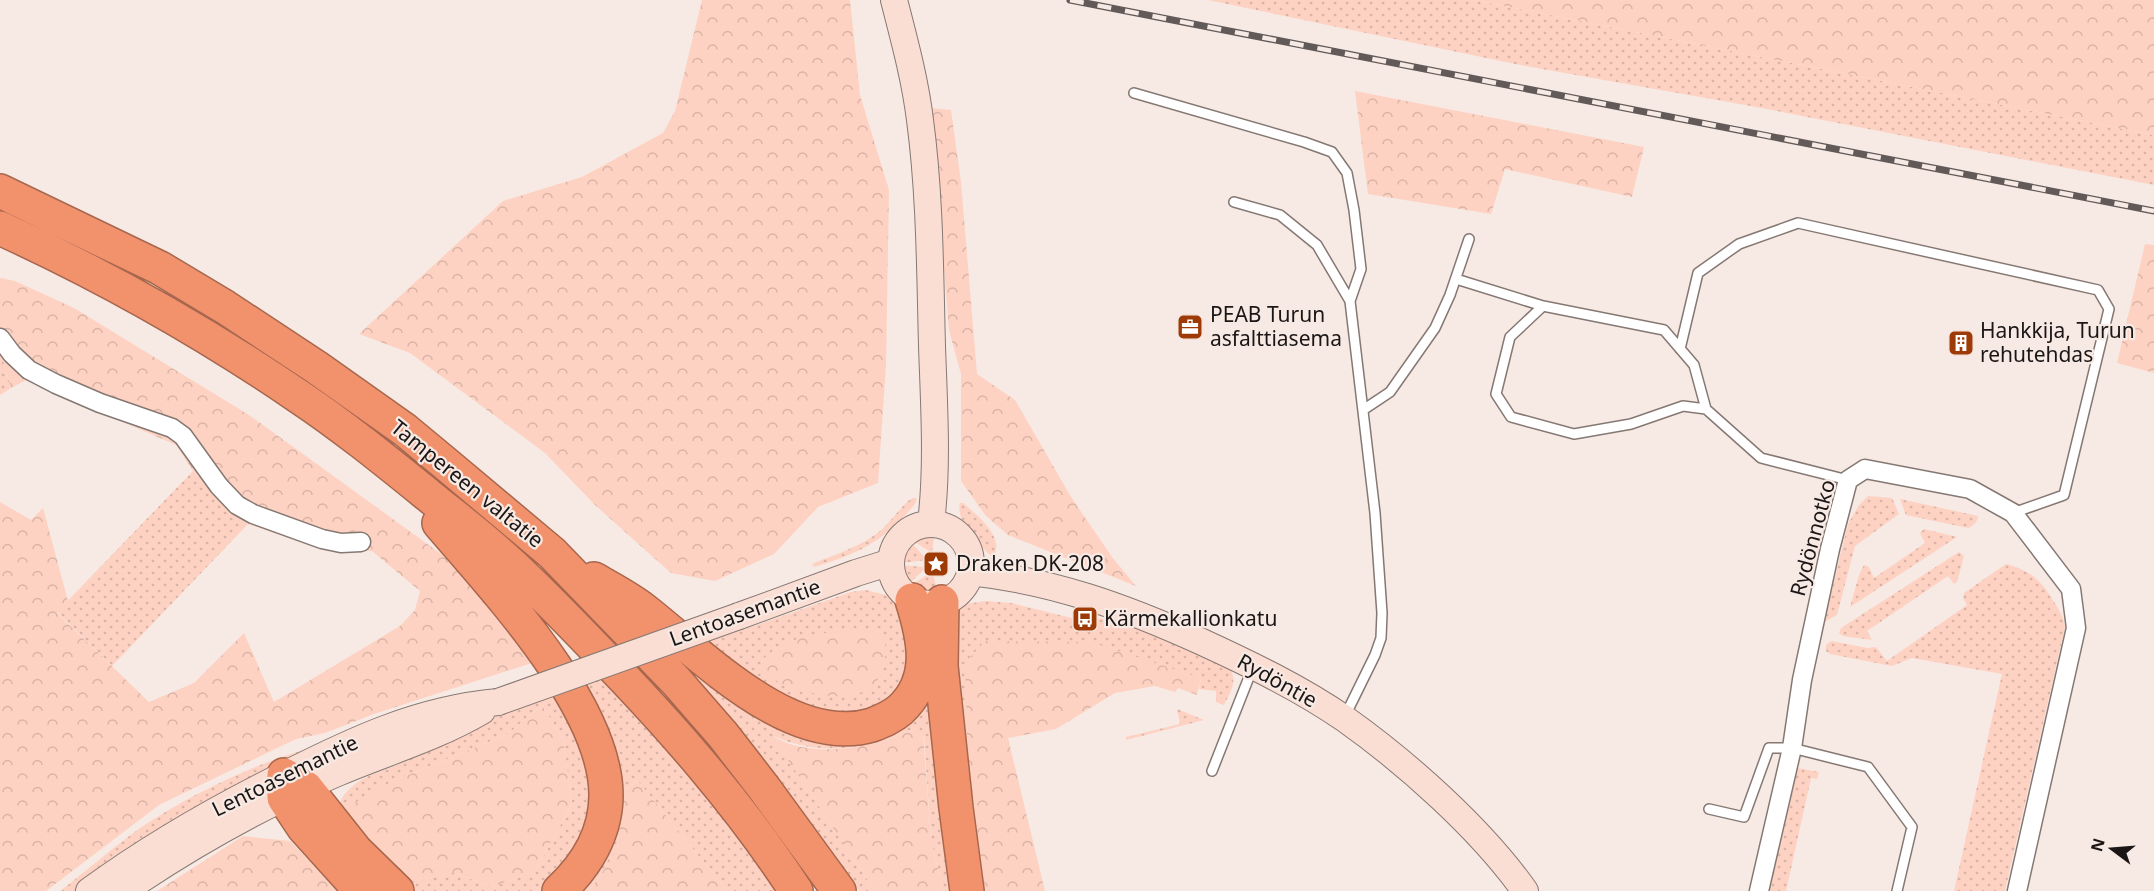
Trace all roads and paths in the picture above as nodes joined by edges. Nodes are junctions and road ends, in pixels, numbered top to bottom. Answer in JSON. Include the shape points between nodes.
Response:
{"nodes":[{"id":1,"x":894,"y":0,"type":"edge"},
{"id":2,"x":1134,"y":93,"type":"dead end"},
{"id":3,"x":0,"y":191,"type":"edge"},
{"id":4,"x":1234,"y":202,"type":"dead end"},
{"id":5,"x":0,"y":228,"type":"edge"},
{"id":6,"x":1469,"y":239,"type":"dead end"},
{"id":7,"x":1456,"y":279,"type":"junction"},
{"id":8,"x":1350,"y":301,"type":"junction"},
{"id":9,"x":1543,"y":306,"type":"junction"},
{"id":10,"x":0,"y":338,"type":"edge"},
{"id":11,"x":1680,"y":348,"type":"junction"},
{"id":12,"x":1706,"y":409,"type":"junction"},
{"id":13,"x":1362,"y":410,"type":"junction"},
{"id":14,"x":385,"y":460,"type":"junction"},
{"id":15,"x":1848,"y":480,"type":"junction"},
{"id":16,"x":2013,"y":513,"type":"junction"},
{"id":17,"x":931,"y":524,"type":"junction"},
{"id":18,"x":361,"y":542,"type":"dead end"},
{"id":19,"x":552,"y":553,"type":"junction"},
{"id":20,"x":891,"y":562,"type":"junction"},
{"id":21,"x":970,"y":572,"type":"junction"},
{"id":22,"x":927,"y":601,"type":"junction"},
{"id":23,"x":1254,"y":666,"type":"junction"},
{"id":24,"x":1344,"y":718,"type":"junction"},
{"id":25,"x":1792,"y":748,"type":"junction"},
{"id":26,"x":1212,"y":771,"type":"dead end"},
{"id":27,"x":291,"y":787,"type":"junction"},
{"id":28,"x":1709,"y":809,"type":"dead end"},
{"id":29,"x":89,"y":891,"type":"edge"},
{"id":30,"x":124,"y":891,"type":"edge"},
{"id":31,"x":361,"y":891,"type":"edge"},
{"id":32,"x":397,"y":891,"type":"edge"},
{"id":33,"x":559,"y":891,"type":"edge"},
{"id":34,"x":796,"y":891,"type":"edge"},
{"id":35,"x":839,"y":891,"type":"edge"},
{"id":36,"x":967,"y":891,"type":"edge"},
{"id":37,"x":1525,"y":891,"type":"edge"},
{"id":38,"x":1759,"y":891,"type":"edge"},
{"id":39,"x":1897,"y":891,"type":"edge"},
{"id":40,"x":2018,"y":891,"type":"edge"}],
"edges":[{"from":1,"to":17,"type":"main road","via":[[920,117],[926,181],[933,390]]},
{"from":2,"to":8,"type":"lane","via":[[1332,152],[1347,173],[1354,210],[1360,269]]},
{"from":3,"to":19,"type":"highway","name":"Tampereen valtatie","via":[[160,268],[234,313],[405,430]]},
{"from":4,"to":8,"type":"lane","via":[[1280,215],[1317,245]]},
{"from":5,"to":14,"type":"highway","name":"Tampereen valtatie","via":[[145,302],[225,349],[299,396]]},
{"from":6,"to":7,"type":"lane"},
{"from":7,"to":9,"type":"lane"},
{"from":7,"to":13,"type":"lane","via":[[1435,328],[1390,392]]},
{"from":8,"to":13,"type":"lane"},
{"from":9,"to":11,"type":"lane","via":[[1664,330]]},
{"from":9,"to":12,"type":"lane","via":[[1510,337],[1496,394],[1511,417],[1574,434],[1631,424],[1683,406]]},
{"from":10,"to":18,"type":"street","via":[[29,370],[100,403],[172,428],[183,436],[237,505],[322,539]]},
{"from":11,"to":12,"type":"lane","via":[[1694,365]]},
{"from":11,"to":16,"type":"lane","via":[[1698,273],[1739,244],[1798,223],[2098,290],[2109,309],[2064,495]]},
{"from":12,"to":15,"type":"lane","via":[[1761,458]]},
{"from":13,"to":24,"type":"lane","via":[[1375,513],[1381,638]]},
{"from":14,"to":33,"type":"highway","via":[[508,604],[570,691],[591,732],[603,767],[605,808],[594,846]]},
{"from":14,"to":34,"type":"highway","name":"Tampereen valtatie","via":[[511,564],[621,675],[706,770]]},
{"from":15,"to":16,"type":"street","name":"Rydönnotko","via":[[1865,469],[1970,489]]},
{"from":15,"to":25,"type":"street","name":"Rydönnotko","via":[[1802,680]]},
{"from":16,"to":40,"type":"street","name":"Rydönnotko","via":[[2071,589],[2076,628]]},
{"from":17,"to":20,"type":"main road","via":[[906,532],[898,540]]},
{"from":17,"to":21,"type":"main road","via":[[942,525],[960,536],[970,555]]},
{"from":19,"to":22,"type":"highway","via":[[642,608],[755,696],[792,717],[824,728],[851,729],[879,723],[908,702],[924,665]]},
{"from":19,"to":35,"type":"highway","name":"Tampereen valtatie","via":[[723,735]]},
{"from":20,"to":22,"type":"main road","via":[[898,587]]},
{"from":20,"to":27,"type":"main road","name":"Lentoasemantie","bridge":true,"via":[[498,702],[452,708],[403,721],[325,754]]},
{"from":21,"to":22,"type":"main road","via":[[958,594]]},
{"from":21,"to":23,"type":"main road","name":"Rydöntie","via":[[1061,588],[1110,603]]},
{"from":22,"to":36,"type":"highway","via":[[941,666]]},
{"from":23,"to":24,"type":"main road","name":"Rydöntie"},
{"from":23,"to":26,"type":"lane"},
{"from":24,"to":37,"type":"main road","name":"Rydöntie","via":[[1427,785]]},
{"from":25,"to":28,"type":"lane","via":[[1769,748],[1744,817]]},
{"from":25,"to":38,"type":"street","name":"Rydönnotko"},
{"from":25,"to":39,"type":"lane","via":[[1868,767],[1881,784],[1912,827]]},
{"from":27,"to":29,"type":"main road","name":"Lentoasemantie","via":[[189,824]]},
{"from":27,"to":30,"type":"main road","name":"Lentoasemantie"},
{"from":27,"to":31,"type":"highway","via":[[304,828]]},
{"from":27,"to":32,"type":"highway"}]}
